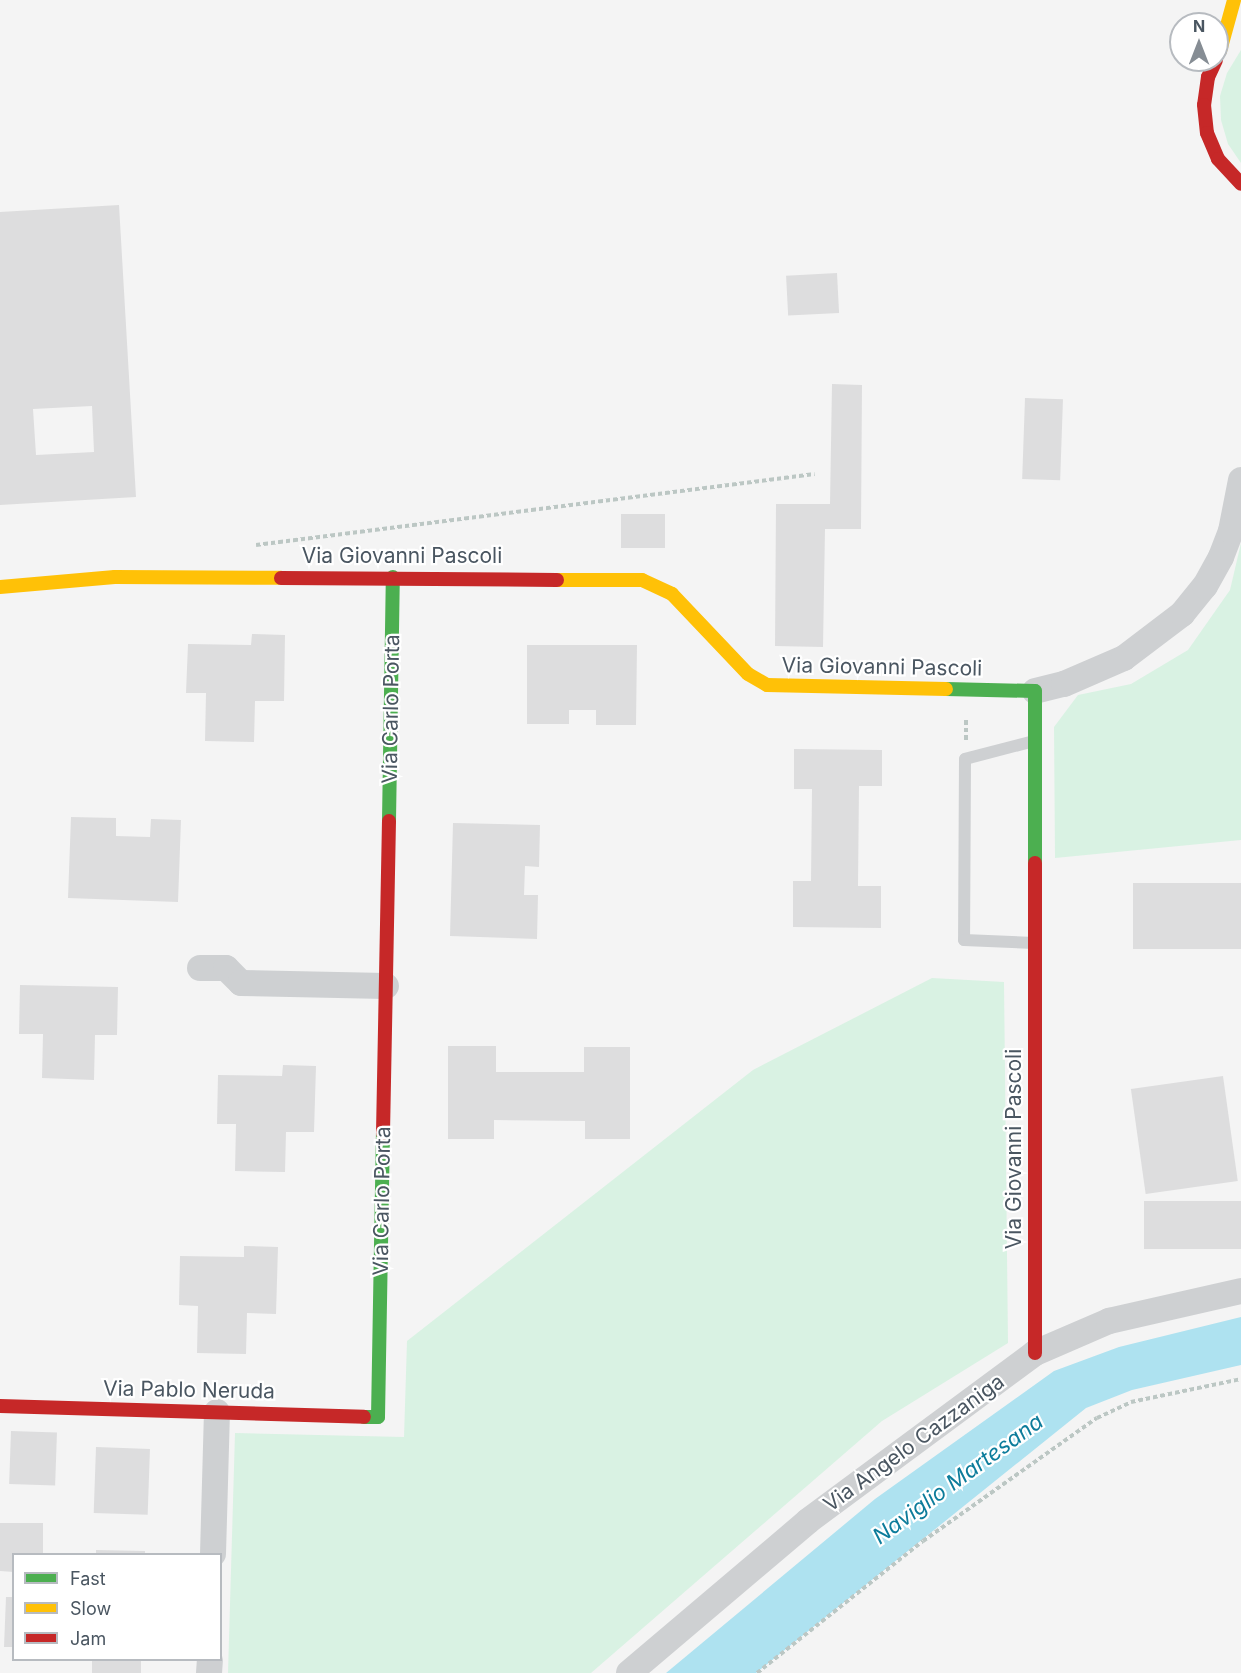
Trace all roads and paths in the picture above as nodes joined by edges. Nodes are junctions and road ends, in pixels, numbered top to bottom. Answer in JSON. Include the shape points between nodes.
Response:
{"nodes":[{"id":1,"x":1234,"y":0,"type":"edge"},
{"id":2,"x":1229,"y":18,"type":"edge"},
{"id":3,"x":1241,"y":28,"type":"edge"},
{"id":4,"x":1229,"y":43,"type":"edge"},
{"id":5,"x":1210,"y":72,"type":"edge"},
{"id":6,"x":1239,"y":187,"type":"edge"},
{"id":7,"x":815,"y":474,"type":"dead end"},
{"id":8,"x":1241,"y":480,"type":"edge"},
{"id":9,"x":247,"y":545,"type":"dead end"},
{"id":10,"x":393,"y":577,"type":"junction"},
{"id":11,"x":0,"y":587,"type":"edge"},
{"id":12,"x":966,"y":690,"type":"junction"},
{"id":13,"x":1035,"y":690,"type":"junction"},
{"id":14,"x":1035,"y":741,"type":"junction"},
{"id":15,"x":965,"y":759,"type":"junction"},
{"id":16,"x":1035,"y":943,"type":"junction"},
{"id":17,"x":200,"y":968,"type":"dead end"},
{"id":18,"x":386,"y":986,"type":"junction"},
{"id":19,"x":1241,"y":1291,"type":"edge"},
{"id":20,"x":1035,"y":1353,"type":"junction"},
{"id":21,"x":1241,"y":1378,"type":"edge"},
{"id":22,"x":0,"y":1406,"type":"edge"},
{"id":23,"x":217,"y":1412,"type":"junction"},
{"id":24,"x":378,"y":1417,"type":"joint"},
{"id":25,"x":213,"y":1553,"type":"edge"},
{"id":26,"x":628,"y":1673,"type":"edge"},
{"id":27,"x":757,"y":1673,"type":"edge"}],
"edges":[{"from":1,"to":2,"type":"street"},
{"from":3,"to":4,"type":"street"},
{"from":5,"to":6,"type":"street","via":[[1204,105],[1207,132],[1218,159]]},
{"from":7,"to":9,"type":"path"},
{"from":8,"to":13,"type":"street","via":[[1221,557],[1205,586],[1182,614],[1124,658],[1070,682]]},
{"from":10,"to":11,"type":"street","name":"Via Giovanni Pascoli","via":[[115,577]]},
{"from":10,"to":12,"type":"street","name":"Via Giovanni Pascoli","via":[[642,580],[672,594],[748,674],[767,685]]},
{"from":10,"to":18,"type":"street","name":"Via Carlo Porta"},
{"from":12,"to":13,"type":"street","name":"Via Giovanni Pascoli"},
{"from":12,"to":15,"type":"path"},
{"from":13,"to":14,"type":"street","name":"Via Giovanni Pascoli"},
{"from":14,"to":15,"type":"lane"},
{"from":14,"to":16,"type":"street","name":"Via Giovanni Pascoli"},
{"from":15,"to":16,"type":"lane","via":[[964,940]]},
{"from":16,"to":20,"type":"street","name":"Via Giovanni Pascoli"},
{"from":17,"to":18,"type":"street","via":[[226,968],[241,982]]},
{"from":18,"to":24,"type":"street","name":"Via Carlo Porta"},
{"from":19,"to":20,"type":"street","name":"Via Angelo Cazzaniga","via":[[1109,1321]]},
{"from":20,"to":26,"type":"street","name":"Via Angelo Cazzaniga","via":[[808,1521]]},
{"from":21,"to":27,"type":"path","via":[[1131,1402],[1097,1418],[938,1529]]},
{"from":22,"to":23,"type":"street","name":"Via Pablo Neruda"},
{"from":23,"to":24,"type":"street","name":"Via Pablo Neruda"},
{"from":23,"to":25,"type":"street"}]}
